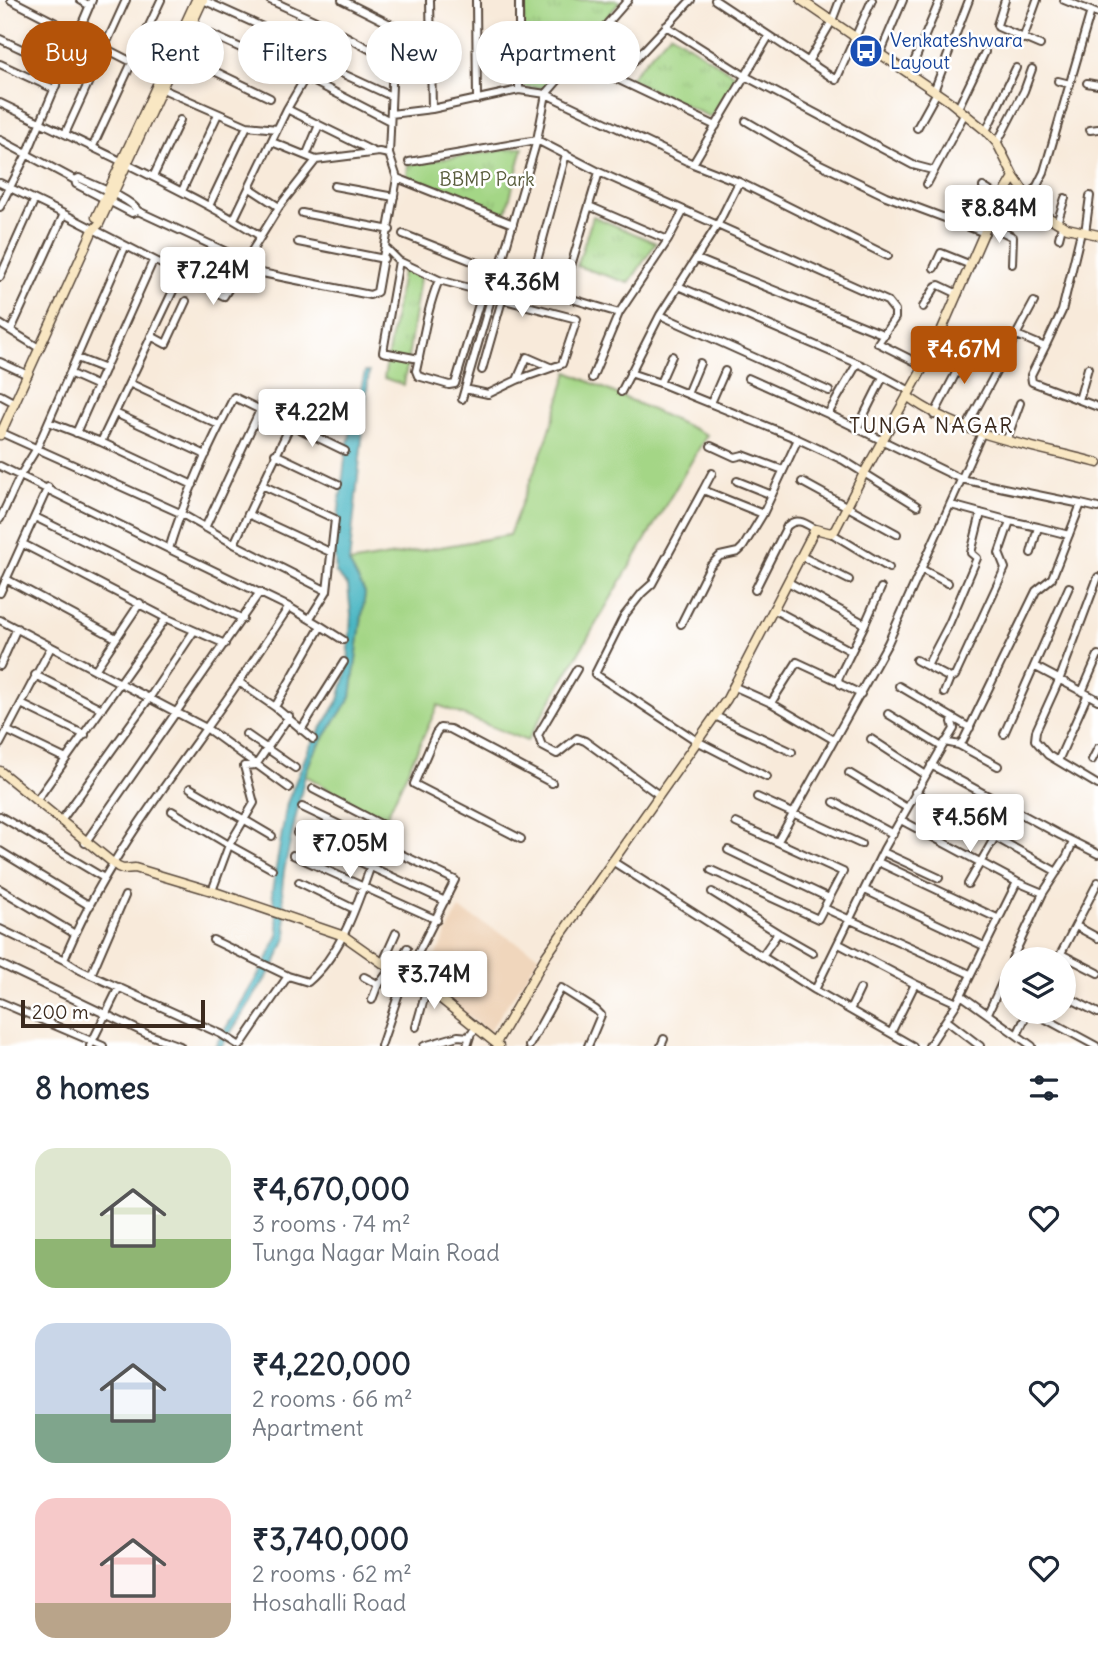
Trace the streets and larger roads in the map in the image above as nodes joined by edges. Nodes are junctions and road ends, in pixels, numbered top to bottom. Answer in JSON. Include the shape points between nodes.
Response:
{"nodes":[{"id":1,"x":11,"y":0,"type":"edge"},
{"id":2,"x":80,"y":0,"type":"edge"},
{"id":3,"x":126,"y":0,"type":"edge"},
{"id":4,"x":161,"y":0,"type":"edge"},
{"id":5,"x":196,"y":0,"type":"edge"},
{"id":6,"x":203,"y":0,"type":"edge"},
{"id":7,"x":270,"y":0,"type":"edge"},
{"id":8,"x":342,"y":0,"type":"edge"},
{"id":9,"x":430,"y":0,"type":"edge"},
{"id":10,"x":476,"y":0,"type":"edge"},
{"id":11,"x":519,"y":0,"type":"edge"},
{"id":12,"x":628,"y":0,"type":"edge"},
{"id":13,"x":691,"y":0,"type":"edge"},
{"id":14,"x":715,"y":0,"type":"edge"},
{"id":15,"x":840,"y":0,"type":"edge"},
{"id":16,"x":872,"y":0,"type":"edge"},
{"id":17,"x":903,"y":0,"type":"edge"},
{"id":18,"x":940,"y":0,"type":"edge"},
{"id":19,"x":969,"y":0,"type":"edge"},
{"id":20,"x":1005,"y":0,"type":"edge"},
{"id":21,"x":1037,"y":0,"type":"edge"},
{"id":22,"x":1064,"y":0,"type":"edge"},
{"id":23,"x":805,"y":1,"type":"edge"},
{"id":24,"x":91,"y":3,"type":"edge"},
{"id":25,"x":354,"y":3,"type":"edge"},
{"id":26,"x":1095,"y":12,"type":"edge"},
{"id":27,"x":51,"y":21,"type":"edge"},
{"id":28,"x":84,"y":21,"type":"edge"},
{"id":29,"x":151,"y":21,"type":"edge"},
{"id":30,"x":187,"y":21,"type":"edge"},
{"id":31,"x":192,"y":21,"type":"edge"},
{"id":32,"x":249,"y":21,"type":"edge"},
{"id":33,"x":316,"y":21,"type":"edge"},
{"id":34,"x":385,"y":21,"type":"edge"},
{"id":35,"x":609,"y":21,"type":"edge"},
{"id":36,"x":832,"y":21,"type":"junction"},
{"id":37,"x":666,"y":26,"type":"junction"},
{"id":38,"x":112,"y":31,"type":"edge"},
{"id":39,"x":769,"y":36,"type":"junction"},
{"id":40,"x":856,"y":38,"type":"junction"},
{"id":41,"x":1023,"y":38,"type":"junction"},
{"id":42,"x":0,"y":39,"type":"edge"},
{"id":43,"x":352,"y":39,"type":"edge"},
{"id":44,"x":1040,"y":46,"type":"dead end"},
{"id":45,"x":21,"y":49,"type":"edge"},
{"id":46,"x":985,"y":52,"type":"dead end"},
{"id":47,"x":640,"y":54,"type":"edge"},
{"id":48,"x":880,"y":54,"type":"junction"},
{"id":49,"x":808,"y":62,"type":"junction"},
{"id":50,"x":0,"y":64,"type":"edge"},
{"id":51,"x":1016,"y":68,"type":"dead end"},
{"id":52,"x":1032,"y":69,"type":"dead end"},
{"id":53,"x":909,"y":74,"type":"junction"},
{"id":54,"x":224,"y":76,"type":"edge"},
{"id":55,"x":745,"y":76,"type":"junction"},
{"id":56,"x":126,"y":77,"type":"edge"},
{"id":57,"x":352,"y":78,"type":"edge"},
{"id":58,"x":1058,"y":81,"type":"dead end"},
{"id":59,"x":1087,"y":83,"type":"dead end"},
{"id":60,"x":56,"y":84,"type":"edge"},
{"id":61,"x":88,"y":84,"type":"edge"},
{"id":62,"x":159,"y":84,"type":"edge"},
{"id":63,"x":301,"y":84,"type":"edge"},
{"id":64,"x":320,"y":84,"type":"edge"},
{"id":65,"x":554,"y":84,"type":"edge"},
{"id":66,"x":628,"y":84,"type":"edge"},
{"id":67,"x":1070,"y":84,"type":"junction"},
{"id":68,"x":1098,"y":85,"type":"edge"},
{"id":69,"x":158,"y":87,"type":"junction"},
{"id":70,"x":54,"y":89,"type":"junction"},
{"id":71,"x":519,"y":90,"type":"junction"},
{"id":72,"x":935,"y":92,"type":"junction"},
{"id":73,"x":546,"y":94,"type":"junction"},
{"id":74,"x":391,"y":96,"type":"junction"},
{"id":75,"x":270,"y":98,"type":"dead end"},
{"id":76,"x":477,"y":100,"type":"junction"},
{"id":77,"x":0,"y":103,"type":"edge"},
{"id":78,"x":432,"y":108,"type":"junction"},
{"id":79,"x":287,"y":109,"type":"junction"},
{"id":80,"x":962,"y":111,"type":"junction"},
{"id":81,"x":218,"y":114,"type":"junction"},
{"id":82,"x":391,"y":118,"type":"junction"},
{"id":83,"x":180,"y":120,"type":"dead end"},
{"id":84,"x":746,"y":121,"type":"dead end"},
{"id":85,"x":39,"y":122,"type":"junction"},
{"id":86,"x":319,"y":125,"type":"junction"},
{"id":87,"x":247,"y":126,"type":"junction"},
{"id":88,"x":716,"y":126,"type":"junction"},
{"id":89,"x":917,"y":128,"type":"dead end"},
{"id":90,"x":277,"y":129,"type":"junction"},
{"id":91,"x":986,"y":131,"type":"junction"},
{"id":92,"x":65,"y":134,"type":"junction"},
{"id":93,"x":0,"y":140,"type":"edge"},
{"id":94,"x":537,"y":140,"type":"junction"},
{"id":95,"x":272,"y":142,"type":"junction"},
{"id":96,"x":997,"y":143,"type":"junction"},
{"id":97,"x":93,"y":146,"type":"junction"},
{"id":98,"x":375,"y":152,"type":"junction"},
{"id":99,"x":27,"y":154,"type":"junction"},
{"id":100,"x":389,"y":154,"type":"junction"},
{"id":101,"x":566,"y":154,"type":"junction"},
{"id":102,"x":306,"y":156,"type":"junction"},
{"id":103,"x":316,"y":160,"type":"junction"},
{"id":104,"x":409,"y":162,"type":"dead end"},
{"id":105,"x":124,"y":163,"type":"junction"},
{"id":106,"x":692,"y":164,"type":"junction"},
{"id":107,"x":932,"y":170,"type":"junction"},
{"id":108,"x":599,"y":172,"type":"junction"},
{"id":109,"x":152,"y":177,"type":"junction"},
{"id":110,"x":1014,"y":177,"type":"junction"},
{"id":111,"x":397,"y":178,"type":"junction"},
{"id":112,"x":739,"y":182,"type":"junction"},
{"id":113,"x":0,"y":184,"type":"edge"},
{"id":114,"x":926,"y":184,"type":"dead end"},
{"id":115,"x":334,"y":186,"type":"dead end"},
{"id":116,"x":983,"y":187,"type":"dead end"},
{"id":117,"x":9,"y":188,"type":"junction"},
{"id":118,"x":250,"y":188,"type":"junction"},
{"id":119,"x":182,"y":191,"type":"junction"},
{"id":120,"x":1090,"y":196,"type":"dead end"},
{"id":121,"x":108,"y":197,"type":"junction"},
{"id":122,"x":394,"y":197,"type":"junction"},
{"id":123,"x":1065,"y":198,"type":"dead end"},
{"id":124,"x":1002,"y":199,"type":"junction"},
{"id":125,"x":1030,"y":200,"type":"junction"},
{"id":126,"x":34,"y":201,"type":"junction"},
{"id":127,"x":208,"y":206,"type":"junction"},
{"id":128,"x":589,"y":206,"type":"junction"},
{"id":129,"x":0,"y":207,"type":"edge"},
{"id":130,"x":279,"y":207,"type":"junction"},
{"id":131,"x":684,"y":210,"type":"junction"},
{"id":132,"x":302,"y":213,"type":"dead end"},
{"id":133,"x":64,"y":214,"type":"junction"},
{"id":134,"x":234,"y":219,"type":"junction"},
{"id":135,"x":513,"y":224,"type":"junction"},
{"id":136,"x":718,"y":224,"type":"junction"},
{"id":137,"x":1059,"y":224,"type":"junction"},
{"id":138,"x":94,"y":229,"type":"junction"},
{"id":139,"x":987,"y":229,"type":"junction"},
{"id":140,"x":390,"y":230,"type":"junction"},
{"id":141,"x":1083,"y":233,"type":"junction"},
{"id":142,"x":402,"y":234,"type":"dead end"},
{"id":143,"x":1098,"y":235,"type":"edge"},
{"id":144,"x":260,"y":236,"type":"junction"},
{"id":145,"x":1059,"y":238,"type":"dead end"},
{"id":146,"x":668,"y":240,"type":"junction"},
{"id":147,"x":298,"y":242,"type":"dead end"},
{"id":148,"x":125,"y":247,"type":"junction"},
{"id":149,"x":386,"y":248,"type":"junction"},
{"id":150,"x":888,"y":256,"type":"dead end"},
{"id":151,"x":384,"y":258,"type":"junction"},
{"id":152,"x":697,"y":259,"type":"junction"},
{"id":153,"x":153,"y":261,"type":"junction"},
{"id":154,"x":246,"y":261,"type":"junction"},
{"id":155,"x":400,"y":261,"type":"junction"},
{"id":156,"x":1012,"y":264,"type":"dead end"},
{"id":157,"x":971,"y":265,"type":"junction"},
{"id":158,"x":934,"y":268,"type":"dead end"},
{"id":159,"x":242,"y":269,"type":"junction"},
{"id":160,"x":500,"y":272,"type":"junction"},
{"id":161,"x":181,"y":274,"type":"junction"},
{"id":162,"x":0,"y":277,"type":"edge"},
{"id":163,"x":439,"y":280,"type":"junction"},
{"id":164,"x":678,"y":286,"type":"junction"},
{"id":165,"x":530,"y":287,"type":"dead end"},
{"id":166,"x":482,"y":294,"type":"junction"},
{"id":167,"x":958,"y":294,"type":"junction"},
{"id":168,"x":493,"y":297,"type":"junction"},
{"id":169,"x":502,"y":300,"type":"junction"},
{"id":170,"x":186,"y":301,"type":"dead end"},
{"id":171,"x":1034,"y":302,"type":"dead end"},
{"id":172,"x":923,"y":307,"type":"dead end"},
{"id":173,"x":619,"y":313,"type":"junction"},
{"id":174,"x":660,"y":315,"type":"junction"},
{"id":175,"x":0,"y":324,"type":"edge"},
{"id":176,"x":11,"y":330,"type":"junction"},
{"id":177,"x":885,"y":335,"type":"junction"},
{"id":178,"x":1017,"y":335,"type":"junction"},
{"id":179,"x":151,"y":336,"type":"junction"},
{"id":180,"x":971,"y":344,"type":"dead end"},
{"id":181,"x":1045,"y":347,"type":"junction"},
{"id":182,"x":40,"y":348,"type":"junction"},
{"id":183,"x":672,"y":356,"type":"dead end"},
{"id":184,"x":78,"y":358,"type":"junction"},
{"id":185,"x":419,"y":359,"type":"junction"},
{"id":186,"x":0,"y":362,"type":"edge"},
{"id":187,"x":701,"y":363,"type":"dead end"},
{"id":188,"x":857,"y":364,"type":"junction"},
{"id":189,"x":924,"y":366,"type":"junction"},
{"id":190,"x":550,"y":368,"type":"junction"},
{"id":191,"x":1088,"y":368,"type":"dead end"},
{"id":192,"x":105,"y":369,"type":"junction"},
{"id":193,"x":482,"y":370,"type":"dead end"},
{"id":194,"x":724,"y":371,"type":"dead end"},
{"id":195,"x":630,"y":373,"type":"junction"},
{"id":196,"x":71,"y":374,"type":"junction"},
{"id":197,"x":27,"y":375,"type":"junction"},
{"id":198,"x":883,"y":377,"type":"junction"},
{"id":199,"x":593,"y":378,"type":"dead end"},
{"id":200,"x":748,"y":378,"type":"dead end"},
{"id":201,"x":517,"y":380,"type":"junction"},
{"id":202,"x":129,"y":383,"type":"junction"},
{"id":203,"x":660,"y":383,"type":"junction"},
{"id":204,"x":98,"y":386,"type":"junction"},
{"id":205,"x":466,"y":388,"type":"junction"},
{"id":206,"x":829,"y":391,"type":"dead end"},
{"id":207,"x":621,"y":392,"type":"dead end"},
{"id":208,"x":687,"y":394,"type":"junction"},
{"id":209,"x":909,"y":394,"type":"junction"},
{"id":210,"x":0,"y":395,"type":"edge"},
{"id":211,"x":462,"y":399,"type":"dead end"},
{"id":212,"x":1079,"y":400,"type":"junction"},
{"id":213,"x":15,"y":403,"type":"junction"},
{"id":214,"x":1020,"y":403,"type":"dead end"},
{"id":215,"x":711,"y":404,"type":"junction"},
{"id":216,"x":1098,"y":407,"type":"edge"},
{"id":217,"x":303,"y":408,"type":"dead end"},
{"id":218,"x":260,"y":410,"type":"junction"},
{"id":219,"x":115,"y":413,"type":"junction"},
{"id":220,"x":828,"y":414,"type":"junction"},
{"id":221,"x":934,"y":415,"type":"junction"},
{"id":222,"x":49,"y":422,"type":"junction"},
{"id":223,"x":290,"y":424,"type":"junction"},
{"id":224,"x":219,"y":425,"type":"junction"},
{"id":225,"x":858,"y":427,"type":"junction"},
{"id":226,"x":966,"y":428,"type":"junction"},
{"id":227,"x":0,"y":433,"type":"edge"},
{"id":228,"x":76,"y":433,"type":"junction"},
{"id":229,"x":982,"y":433,"type":"junction"},
{"id":230,"x":798,"y":439,"type":"junction"},
{"id":231,"x":1007,"y":439,"type":"junction"},
{"id":232,"x":884,"y":441,"type":"junction"},
{"id":233,"x":101,"y":442,"type":"junction"},
{"id":234,"x":711,"y":446,"type":"dead end"},
{"id":235,"x":37,"y":448,"type":"junction"},
{"id":236,"x":345,"y":450,"type":"dead end"},
{"id":237,"x":275,"y":454,"type":"junction"},
{"id":238,"x":206,"y":455,"type":"junction"},
{"id":239,"x":1098,"y":463,"type":"edge"},
{"id":240,"x":0,"y":466,"type":"edge"},
{"id":241,"x":783,"y":470,"type":"junction"},
{"id":242,"x":712,"y":473,"type":"dead end"},
{"id":243,"x":21,"y":474,"type":"junction"},
{"id":244,"x":863,"y":475,"type":"junction"},
{"id":245,"x":961,"y":479,"type":"junction"},
{"id":246,"x":737,"y":481,"type":"dead end"},
{"id":247,"x":802,"y":482,"type":"dead end"},
{"id":248,"x":338,"y":484,"type":"dead end"},
{"id":249,"x":193,"y":485,"type":"junction"},
{"id":250,"x":262,"y":485,"type":"junction"},
{"id":251,"x":48,"y":488,"type":"junction"},
{"id":252,"x":703,"y":490,"type":"junction"},
{"id":253,"x":772,"y":495,"type":"junction"},
{"id":254,"x":1081,"y":504,"type":"junction"},
{"id":255,"x":951,"y":505,"type":"junction"},
{"id":256,"x":847,"y":506,"type":"junction"},
{"id":257,"x":917,"y":506,"type":"dead end"},
{"id":258,"x":1098,"y":508,"type":"edge"},
{"id":259,"x":180,"y":513,"type":"junction"},
{"id":260,"x":981,"y":513,"type":"junction"},
{"id":261,"x":248,"y":514,"type":"junction"},
{"id":262,"x":763,"y":514,"type":"junction"},
{"id":263,"x":35,"y":517,"type":"junction"},
{"id":264,"x":0,"y":519,"type":"edge"},
{"id":265,"x":1010,"y":521,"type":"junction"},
{"id":266,"x":1038,"y":527,"type":"junction"},
{"id":267,"x":205,"y":528,"type":"junction"},
{"id":268,"x":815,"y":529,"type":"junction"},
{"id":269,"x":831,"y":533,"type":"junction"},
{"id":270,"x":897,"y":534,"type":"dead end"},
{"id":271,"x":1069,"y":535,"type":"junction"},
{"id":272,"x":23,"y":544,"type":"junction"},
{"id":273,"x":234,"y":544,"type":"junction"},
{"id":274,"x":169,"y":549,"type":"junction"},
{"id":275,"x":330,"y":552,"type":"junction"},
{"id":276,"x":1031,"y":553,"type":"dead end"},
{"id":277,"x":801,"y":556,"type":"junction"},
{"id":278,"x":889,"y":568,"type":"dead end"},
{"id":279,"x":921,"y":569,"type":"junction"},
{"id":280,"x":1098,"y":577,"type":"edge"},
{"id":281,"x":6,"y":579,"type":"junction"},
{"id":282,"x":849,"y":580,"type":"dead end"},
{"id":283,"x":788,"y":582,"type":"junction"},
{"id":284,"x":948,"y":583,"type":"dead end"},
{"id":285,"x":1069,"y":587,"type":"dead end"},
{"id":286,"x":880,"y":588,"type":"dead end"},
{"id":287,"x":755,"y":590,"type":"dead end"},
{"id":288,"x":327,"y":591,"type":"junction"},
{"id":289,"x":260,"y":592,"type":"junction"},
{"id":290,"x":0,"y":593,"type":"edge"},
{"id":291,"x":140,"y":603,"type":"junction"},
{"id":292,"x":289,"y":607,"type":"junction"},
{"id":293,"x":773,"y":609,"type":"junction"},
{"id":294,"x":166,"y":618,"type":"junction"},
{"id":295,"x":310,"y":618,"type":"junction"},
{"id":296,"x":243,"y":619,"type":"junction"},
{"id":297,"x":0,"y":620,"type":"edge"},
{"id":298,"x":681,"y":624,"type":"dead end"},
{"id":299,"x":865,"y":624,"type":"junction"},
{"id":300,"x":321,"y":626,"type":"junction"},
{"id":301,"x":17,"y":628,"type":"junction"},
{"id":302,"x":194,"y":631,"type":"junction"},
{"id":303,"x":116,"y":638,"type":"junction"},
{"id":304,"x":342,"y":640,"type":"dead end"},
{"id":305,"x":225,"y":644,"type":"junction"},
{"id":306,"x":51,"y":647,"type":"junction"},
{"id":307,"x":851,"y":651,"type":"junction"},
{"id":308,"x":1098,"y":655,"type":"edge"},
{"id":309,"x":916,"y":660,"type":"dead end"},
{"id":310,"x":344,"y":662,"type":"dead end"},
{"id":311,"x":0,"y":666,"type":"edge"},
{"id":312,"x":927,"y":666,"type":"junction"},
{"id":313,"x":1034,"y":666,"type":"junction"},
{"id":314,"x":577,"y":669,"type":"dead end"},
{"id":315,"x":94,"y":670,"type":"junction"},
{"id":316,"x":35,"y":675,"type":"junction"},
{"id":317,"x":950,"y":678,"type":"junction"},
{"id":318,"x":1060,"y":678,"type":"junction"},
{"id":319,"x":838,"y":681,"type":"junction"},
{"id":320,"x":239,"y":682,"type":"junction"},
{"id":321,"x":121,"y":684,"type":"junction"},
{"id":322,"x":733,"y":686,"type":"junction"},
{"id":323,"x":899,"y":687,"type":"dead end"},
{"id":324,"x":944,"y":693,"type":"dead end"},
{"id":325,"x":861,"y":694,"type":"junction"},
{"id":326,"x":1084,"y":694,"type":"junction"},
{"id":327,"x":150,"y":697,"type":"junction"},
{"id":328,"x":1098,"y":700,"type":"edge"},
{"id":329,"x":771,"y":703,"type":"junction"},
{"id":330,"x":21,"y":704,"type":"junction"},
{"id":331,"x":275,"y":707,"type":"junction"},
{"id":332,"x":102,"y":709,"type":"junction"},
{"id":333,"x":177,"y":712,"type":"junction"},
{"id":334,"x":888,"y":714,"type":"dead end"},
{"id":335,"x":289,"y":716,"type":"junction"},
{"id":336,"x":715,"y":716,"type":"junction"},
{"id":337,"x":952,"y":722,"type":"dead end"},
{"id":338,"x":206,"y":728,"type":"junction"},
{"id":339,"x":970,"y":728,"type":"junction"},
{"id":340,"x":301,"y":730,"type":"junction"},
{"id":341,"x":8,"y":731,"type":"junction"},
{"id":342,"x":246,"y":734,"type":"dead end"},
{"id":343,"x":1004,"y":734,"type":"dead end"},
{"id":344,"x":85,"y":735,"type":"junction"},
{"id":345,"x":313,"y":739,"type":"dead end"},
{"id":346,"x":871,"y":739,"type":"dead end"},
{"id":347,"x":834,"y":740,"type":"junction"},
{"id":348,"x":697,"y":741,"type":"junction"},
{"id":349,"x":0,"y":744,"type":"edge"},
{"id":350,"x":944,"y":745,"type":"junction"},
{"id":351,"x":959,"y":745,"type":"junction"},
{"id":352,"x":1098,"y":748,"type":"edge"},
{"id":353,"x":266,"y":749,"type":"junction"},
{"id":354,"x":792,"y":752,"type":"dead end"},
{"id":355,"x":66,"y":759,"type":"junction"},
{"id":356,"x":1092,"y":760,"type":"dead end"},
{"id":357,"x":1058,"y":761,"type":"junction"},
{"id":358,"x":256,"y":765,"type":"junction"},
{"id":359,"x":932,"y":765,"type":"junction"},
{"id":360,"x":998,"y":766,"type":"dead end"},
{"id":361,"x":295,"y":768,"type":"dead end"},
{"id":362,"x":0,"y":771,"type":"edge"},
{"id":363,"x":849,"y":773,"type":"dead end"},
{"id":364,"x":926,"y":775,"type":"junction"},
{"id":365,"x":767,"y":777,"type":"dead end"},
{"id":366,"x":552,"y":782,"type":"dead end"},
{"id":367,"x":1098,"y":785,"type":"edge"},
{"id":368,"x":190,"y":788,"type":"dead end"},
{"id":369,"x":289,"y":788,"type":"dead end"},
{"id":370,"x":313,"y":789,"type":"dead end"},
{"id":371,"x":915,"y":792,"type":"junction"},
{"id":372,"x":659,"y":795,"type":"junction"},
{"id":373,"x":757,"y":797,"type":"dead end"},
{"id":374,"x":37,"y":800,"type":"junction"},
{"id":375,"x":834,"y":802,"type":"dead end"},
{"id":376,"x":302,"y":807,"type":"dead end"},
{"id":377,"x":908,"y":808,"type":"junction"},
{"id":378,"x":172,"y":811,"type":"dead end"},
{"id":379,"x":793,"y":814,"type":"junction"},
{"id":380,"x":0,"y":816,"type":"edge"},
{"id":381,"x":244,"y":819,"type":"junction"},
{"id":382,"x":901,"y":820,"type":"junction"},
{"id":383,"x":61,"y":821,"type":"junction"},
{"id":384,"x":736,"y":823,"type":"dead end"},
{"id":385,"x":297,"y":833,"type":"dead end"},
{"id":386,"x":893,"y":834,"type":"junction"},
{"id":387,"x":272,"y":836,"type":"dead end"},
{"id":388,"x":995,"y":837,"type":"junction"},
{"id":389,"x":522,"y":839,"type":"dead end"},
{"id":390,"x":778,"y":841,"type":"junction"},
{"id":391,"x":1073,"y":842,"type":"junction"},
{"id":392,"x":85,"y":843,"type":"junction"},
{"id":393,"x":378,"y":844,"type":"junction"},
{"id":394,"x":861,"y":844,"type":"dead end"},
{"id":395,"x":229,"y":845,"type":"junction"},
{"id":396,"x":728,"y":850,"type":"dead end"},
{"id":397,"x":0,"y":851,"type":"edge"},
{"id":398,"x":883,"y":852,"type":"junction"},
{"id":399,"x":1098,"y":853,"type":"edge"},
{"id":400,"x":293,"y":855,"type":"dead end"},
{"id":401,"x":612,"y":862,"type":"junction"},
{"id":402,"x":878,"y":862,"type":"junction"},
{"id":403,"x":981,"y":862,"type":"junction"},
{"id":404,"x":111,"y":863,"type":"junction"},
{"id":405,"x":370,"y":865,"type":"junction"},
{"id":406,"x":272,"y":869,"type":"dead end"},
{"id":407,"x":711,"y":870,"type":"dead end"},
{"id":408,"x":1057,"y":872,"type":"junction"},
{"id":409,"x":104,"y":878,"type":"junction"},
{"id":410,"x":939,"y":878,"type":"dead end"},
{"id":411,"x":299,"y":882,"type":"dead end"},
{"id":412,"x":1017,"y":882,"type":"junction"},
{"id":413,"x":1098,"y":882,"type":"edge"},
{"id":414,"x":968,"y":884,"type":"dead end"},
{"id":415,"x":362,"y":887,"type":"junction"},
{"id":416,"x":0,"y":889,"type":"edge"},
{"id":417,"x":865,"y":890,"type":"junction"},
{"id":418,"x":212,"y":891,"type":"junction"},
{"id":419,"x":712,"y":892,"type":"dead end"},
{"id":420,"x":1043,"y":893,"type":"junction"},
{"id":421,"x":125,"y":896,"type":"dead end"},
{"id":422,"x":829,"y":898,"type":"junction"},
{"id":423,"x":1095,"y":900,"type":"edge"},
{"id":424,"x":445,"y":901,"type":"junction"},
{"id":425,"x":90,"y":906,"type":"junction"},
{"id":426,"x":824,"y":908,"type":"junction"},
{"id":427,"x":354,"y":909,"type":"junction"},
{"id":428,"x":997,"y":918,"type":"junction"},
{"id":429,"x":851,"y":919,"type":"junction"},
{"id":430,"x":437,"y":920,"type":"junction"},
{"id":431,"x":1076,"y":926,"type":"junction"},
{"id":432,"x":0,"y":929,"type":"edge"},
{"id":433,"x":396,"y":933,"type":"dead end"},
{"id":434,"x":778,"y":933,"type":"junction"},
{"id":435,"x":75,"y":934,"type":"junction"},
{"id":436,"x":344,"y":936,"type":"junction"},
{"id":437,"x":1098,"y":938,"type":"edge"},
{"id":438,"x":213,"y":940,"type":"dead end"},
{"id":439,"x":839,"y":944,"type":"junction"},
{"id":440,"x":984,"y":946,"type":"junction"},
{"id":441,"x":1018,"y":947,"type":"edge"},
{"id":442,"x":1064,"y":947,"type":"edge"},
{"id":443,"x":407,"y":948,"type":"dead end"},
{"id":444,"x":813,"y":953,"type":"dead end"},
{"id":445,"x":762,"y":956,"type":"junction"},
{"id":446,"x":64,"y":960,"type":"junction"},
{"id":447,"x":383,"y":962,"type":"junction"},
{"id":448,"x":1076,"y":963,"type":"edge"},
{"id":449,"x":0,"y":964,"type":"edge"},
{"id":450,"x":393,"y":970,"type":"junction"},
{"id":451,"x":1098,"y":972,"type":"edge"},
{"id":452,"x":970,"y":974,"type":"junction"},
{"id":453,"x":91,"y":975,"type":"junction"},
{"id":454,"x":288,"y":976,"type":"junction"},
{"id":455,"x":407,"y":976,"type":"junction"},
{"id":456,"x":364,"y":978,"type":"dead end"},
{"id":457,"x":915,"y":984,"type":"junction"},
{"id":458,"x":379,"y":985,"type":"junction"},
{"id":459,"x":119,"y":987,"type":"junction"},
{"id":460,"x":427,"y":988,"type":"junction"},
{"id":461,"x":860,"y":989,"type":"dead end"},
{"id":462,"x":999,"y":989,"type":"edge"},
{"id":463,"x":815,"y":990,"type":"junction"},
{"id":464,"x":961,"y":995,"type":"junction"},
{"id":465,"x":372,"y":1000,"type":"dead end"},
{"id":466,"x":1076,"y":1001,"type":"edge"},
{"id":467,"x":0,"y":1002,"type":"edge"},
{"id":468,"x":957,"y":1003,"type":"junction"},
{"id":469,"x":850,"y":1010,"type":"junction"},
{"id":470,"x":988,"y":1013,"type":"junction"},
{"id":471,"x":1098,"y":1013,"type":"edge"},
{"id":472,"x":106,"y":1014,"type":"junction"},
{"id":473,"x":946,"y":1020,"type":"junction"},
{"id":474,"x":1024,"y":1024,"type":"edge"},
{"id":475,"x":1054,"y":1024,"type":"edge"},
{"id":476,"x":416,"y":1027,"type":"dead end"},
{"id":477,"x":478,"y":1028,"type":"junction"},
{"id":478,"x":891,"y":1033,"type":"junction"},
{"id":479,"x":1017,"y":1035,"type":"junction"},
{"id":480,"x":469,"y":1037,"type":"junction"},
{"id":481,"x":92,"y":1044,"type":"edge"},
{"id":482,"x":179,"y":1045,"type":"edge"},
{"id":483,"x":497,"y":1045,"type":"edge"},
{"id":484,"x":103,"y":1046,"type":"edge"},
{"id":485,"x":240,"y":1046,"type":"edge"},
{"id":486,"x":381,"y":1046,"type":"edge"},
{"id":487,"x":424,"y":1046,"type":"edge"},
{"id":488,"x":467,"y":1046,"type":"edge"},
{"id":489,"x":528,"y":1046,"type":"edge"},
{"id":490,"x":589,"y":1046,"type":"edge"},
{"id":491,"x":912,"y":1046,"type":"edge"},
{"id":492,"x":929,"y":1046,"type":"edge"},
{"id":493,"x":980,"y":1046,"type":"edge"},
{"id":494,"x":1032,"y":1046,"type":"edge"},
{"id":495,"x":1096,"y":1046,"type":"edge"}],
"edges":[{"from":1,"to":27,"type":"street"},
{"from":2,"to":24,"type":"street"},
{"from":3,"to":38,"type":"street"},
{"from":4,"to":29,"type":"street"},
{"from":5,"to":30,"type":"street"},
{"from":6,"to":31,"type":"street"},
{"from":6,"to":32,"type":"street"},
{"from":7,"to":33,"type":"street"},
{"from":8,"to":25,"type":"street"},
{"from":9,"to":78,"type":"street"},
{"from":10,"to":76,"type":"street"},
{"from":11,"to":71,"type":"street"},
{"from":12,"to":35,"type":"street"},
{"from":13,"to":37,"type":"street"},
{"from":14,"to":39,"type":"street"},
{"from":15,"to":36,"type":"street"},
{"from":16,"to":40,"type":"street"},
{"from":17,"to":48,"type":"street"},
{"from":18,"to":53,"type":"street"},
{"from":19,"to":72,"type":"street"},
{"from":20,"to":41,"type":"street","via":[[997,25]]},
{"from":21,"to":41,"type":"street"},
{"from":22,"to":26,"type":"street"},
{"from":23,"to":36,"type":"street"},
{"from":24,"to":28,"type":"street"},
{"from":25,"to":34,"type":"street"},
{"from":26,"to":67,"type":"street"},
{"from":36,"to":40,"type":"street"},
{"from":36,"to":49,"type":"street"},
{"from":37,"to":47,"type":"street"},
{"from":37,"to":55,"type":"street"},
{"from":39,"to":49,"type":"street"},
{"from":39,"to":55,"type":"street"},
{"from":40,"to":48,"type":"street"},
{"from":40,"to":49,"type":"street","via":[[835,80]]},
{"from":41,"to":44,"type":"street"},
{"from":42,"to":45,"type":"street"},
{"from":43,"to":74,"type":"street","via":[[393,61]]},
{"from":46,"to":80,"type":"street"},
{"from":48,"to":53,"type":"street"},
{"from":50,"to":70,"type":"street"},
{"from":51,"to":91,"type":"street"},
{"from":52,"to":96,"type":"street"},
{"from":53,"to":72,"type":"street"},
{"from":54,"to":75,"type":"street"},
{"from":55,"to":88,"type":"street"},
{"from":55,"to":107,"type":"street"},
{"from":56,"to":97,"type":"street"},
{"from":57,"to":74,"type":"street"},
{"from":58,"to":67,"type":"street"},
{"from":59,"to":68,"type":"street"},
{"from":60,"to":70,"type":"street"},
{"from":61,"to":92,"type":"street"},
{"from":62,"to":69,"type":"street"},
{"from":63,"to":79,"type":"street"},
{"from":64,"to":82,"type":"street"},
{"from":65,"to":73,"type":"street"},
{"from":66,"to":88,"type":"street"},
{"from":67,"to":125,"type":"street","via":[[1044,172]]},
{"from":69,"to":81,"type":"street"},
{"from":69,"to":105,"type":"street"},
{"from":70,"to":85,"type":"street"},
{"from":71,"to":73,"type":"street"},
{"from":71,"to":76,"type":"street"},
{"from":72,"to":80,"type":"street"},
{"from":72,"to":89,"type":"street"},
{"from":73,"to":94,"type":"street"},
{"from":73,"to":106,"type":"street"},
{"from":74,"to":82,"type":"street"},
{"from":76,"to":78,"type":"street"},
{"from":77,"to":85,"type":"street"},
{"from":78,"to":82,"type":"street"},
{"from":79,"to":86,"type":"street"},
{"from":79,"to":90,"type":"street"},
{"from":80,"to":91,"type":"street"},
{"from":80,"to":107,"type":"street"},
{"from":81,"to":87,"type":"street"},
{"from":81,"to":119,"type":"street"},
{"from":82,"to":100,"type":"street"},
{"from":83,"to":109,"type":"street"},
{"from":84,"to":139,"type":"street","via":[[886,196]]},
{"from":85,"to":92,"type":"street"},
{"from":85,"to":99,"type":"street"},
{"from":86,"to":98,"type":"street"},
{"from":86,"to":102,"type":"street"},
{"from":87,"to":90,"type":"street"},
{"from":87,"to":127,"type":"street"},
{"from":88,"to":106,"type":"street"},
{"from":90,"to":95,"type":"street"},
{"from":91,"to":96,"type":"street"},
{"from":92,"to":97,"type":"street"},
{"from":93,"to":99,"type":"street"},
{"from":94,"to":101,"type":"street"},
{"from":94,"to":104,"type":"street"},
{"from":94,"to":135,"type":"street"},
{"from":95,"to":102,"type":"street"},
{"from":95,"to":118,"type":"street"},
{"from":96,"to":110,"type":"street"},
{"from":97,"to":105,"type":"street"},
{"from":98,"to":100,"type":"street"},
{"from":98,"to":103,"type":"street"},
{"from":99,"to":117,"type":"street"},
{"from":99,"to":121,"type":"street","via":[[76,184]]},
{"from":100,"to":111,"type":"street"},
{"from":101,"to":108,"type":"street"},
{"from":101,"to":165,"type":"street"},
{"from":102,"to":103,"type":"street"},
{"from":103,"to":130,"type":"street"},
{"from":105,"to":109,"type":"street"},
{"from":105,"to":121,"type":"street"},
{"from":106,"to":112,"type":"street"},
{"from":107,"to":114,"type":"street"},
{"from":108,"to":128,"type":"street"},
{"from":108,"to":131,"type":"street"},
{"from":109,"to":119,"type":"street"},
{"from":110,"to":124,"type":"street"},
{"from":110,"to":125,"type":"street"},
{"from":111,"to":122,"type":"street"},
{"from":111,"to":135,"type":"street"},
{"from":112,"to":136,"type":"street"},
{"from":112,"to":150,"type":"street"},
{"from":113,"to":117,"type":"street"},
{"from":115,"to":122,"type":"street"},
{"from":116,"to":124,"type":"street"},
{"from":117,"to":126,"type":"street"},
{"from":117,"to":129,"type":"street"},
{"from":118,"to":130,"type":"street"},
{"from":118,"to":134,"type":"street"},
{"from":119,"to":127,"type":"street"},
{"from":120,"to":141,"type":"street"},
{"from":121,"to":138,"type":"street"},
{"from":121,"to":154,"type":"street"},
{"from":122,"to":140,"type":"street"},
{"from":123,"to":137,"type":"street"},
{"from":124,"to":139,"type":"street"},
{"from":125,"to":137,"type":"street"},
{"from":126,"to":133,"type":"street"},
{"from":126,"to":162,"type":"street"},
{"from":127,"to":134,"type":"street"},
{"from":128,"to":146,"type":"street"},
{"from":128,"to":173,"type":"street","via":[[562,296]]},
{"from":130,"to":144,"type":"street"},
{"from":131,"to":136,"type":"street"},
{"from":131,"to":146,"type":"street"},
{"from":132,"to":140,"type":"street"},
{"from":133,"to":138,"type":"street"},
{"from":133,"to":176,"type":"street"},
{"from":134,"to":144,"type":"street"},
{"from":135,"to":160,"type":"street"},
{"from":136,"to":152,"type":"street"},
{"from":136,"to":177,"type":"street","via":[[887,301],[895,318]]},
{"from":137,"to":141,"type":"street"},
{"from":137,"to":145,"type":"street"},
{"from":138,"to":148,"type":"street"},
{"from":138,"to":182,"type":"street"},
{"from":139,"to":156,"type":"street","via":[[1013,237]]},
{"from":139,"to":157,"type":"street"},
{"from":140,"to":149,"type":"street"},
{"from":141,"to":143,"type":"street"},
{"from":141,"to":181,"type":"street","via":[[1062,311]]},
{"from":142,"to":160,"type":"street"},
{"from":144,"to":154,"type":"street"},
{"from":146,"to":173,"type":"street"},
{"from":147,"to":151,"type":"street"},
{"from":148,"to":153,"type":"street"},
{"from":148,"to":184,"type":"street"},
{"from":149,"to":151,"type":"street"},
{"from":149,"to":155,"type":"street"},
{"from":151,"to":159,"type":"street","via":[[377,292],[370,295]]},
{"from":152,"to":164,"type":"street"},
{"from":152,"to":177,"type":"street"},
{"from":153,"to":161,"type":"street"},
{"from":153,"to":192,"type":"street"},
{"from":154,"to":159,"type":"street"},
{"from":155,"to":163,"type":"street"},
{"from":155,"to":185,"type":"street","via":[[383,352]]},
{"from":157,"to":158,"type":"street","via":[[941,253]]},
{"from":157,"to":167,"type":"street"},
{"from":159,"to":161,"type":"street","via":[[224,296]]},
{"from":160,"to":168,"type":"street"},
{"from":161,"to":179,"type":"street"},
{"from":163,"to":166,"type":"street"},
{"from":163,"to":185,"type":"street"},
{"from":164,"to":174,"type":"street"},
{"from":164,"to":188,"type":"street"},
{"from":166,"to":168,"type":"street"},
{"from":166,"to":185,"type":"street","via":[[455,384],[418,376]]},
{"from":167,"to":172,"type":"street","via":[[936,286]]},
{"from":167,"to":189,"type":"street"},
{"from":168,"to":169,"type":"street"},
{"from":168,"to":205,"type":"street"},
{"from":169,"to":190,"type":"street","via":[[577,319],[562,364]]},
{"from":169,"to":193,"type":"street"},
{"from":170,"to":179,"type":"street","via":[[166,344]]},
{"from":171,"to":178,"type":"street"},
{"from":173,"to":199,"type":"street"},
{"from":174,"to":195,"type":"street"},
{"from":174,"to":206,"type":"street"},
{"from":175,"to":176,"type":"street"},
{"from":176,"to":182,"type":"street"},
{"from":177,"to":189,"type":"street","via":[[878,343]]},
{"from":178,"to":181,"type":"street"},
{"from":178,"to":226,"type":"street"},
{"from":179,"to":202,"type":"street"},
{"from":180,"to":221,"type":"street"},
{"from":181,"to":212,"type":"street","via":[[1032,382]]},
{"from":182,"to":197,"type":"street"},
{"from":183,"to":203,"type":"street"},
{"from":184,"to":192,"type":"street"},
{"from":184,"to":196,"type":"street"},
{"from":186,"to":197,"type":"street"},
{"from":187,"to":208,"type":"street"},
{"from":188,"to":198,"type":"street"},
{"from":188,"to":220,"type":"street"},
{"from":189,"to":209,"type":"street"},
{"from":190,"to":201,"type":"street"},
{"from":190,"to":201,"type":"street","via":[[527,357]]},
{"from":191,"to":212,"type":"street"},
{"from":192,"to":204,"type":"street"},
{"from":194,"to":215,"type":"street"},
{"from":195,"to":203,"type":"street"},
{"from":195,"to":207,"type":"street"},
{"from":196,"to":204,"type":"street"},
{"from":196,"to":222,"type":"street"},
{"from":197,"to":213,"type":"street"},
{"from":198,"to":209,"type":"street"},
{"from":198,"to":225,"type":"street"},
{"from":200,"to":220,"type":"street"},
{"from":201,"to":205,"type":"street","via":[[488,394]]},
{"from":202,"to":219,"type":"street"},
{"from":202,"to":224,"type":"street"},
{"from":203,"to":208,"type":"street"},
{"from":204,"to":228,"type":"street"},
{"from":205,"to":211,"type":"street"},
{"from":208,"to":215,"type":"street"},
{"from":209,"to":221,"type":"street"},
{"from":209,"to":232,"type":"street"},
{"from":210,"to":213,"type":"street"},
{"from":212,"to":216,"type":"street"},
{"from":213,"to":227,"type":"street"},
{"from":214,"to":231,"type":"street"},
{"from":215,"to":230,"type":"street"},
{"from":217,"to":223,"type":"street"},
{"from":218,"to":223,"type":"street"},
{"from":218,"to":224,"type":"street","via":[[234,397]]},
{"from":218,"to":267,"type":"street"},
{"from":219,"to":233,"type":"street"},
{"from":219,"to":238,"type":"street"},
{"from":220,"to":225,"type":"street"},
{"from":221,"to":226,"type":"street"},
{"from":222,"to":228,"type":"street"},
{"from":222,"to":235,"type":"street"},
{"from":223,"to":236,"type":"street"},
{"from":223,"to":237,"type":"street"},
{"from":224,"to":238,"type":"street"},
{"from":225,"to":232,"type":"street"},
{"from":226,"to":229,"type":"street"},
{"from":227,"to":235,"type":"street"},
{"from":228,"to":233,"type":"street"},
{"from":229,"to":231,"type":"street"},
{"from":229,"to":245,"type":"street"},
{"from":230,"to":241,"type":"street"},
{"from":230,"to":244,"type":"street"},
{"from":231,"to":239,"type":"street"},
{"from":232,"to":244,"type":"street"},
{"from":232,"to":245,"type":"street"},
{"from":233,"to":249,"type":"street"},
{"from":234,"to":241,"type":"street"},
{"from":235,"to":243,"type":"street"},
{"from":235,"to":259,"type":"street"},
{"from":237,"to":248,"type":"street"},
{"from":237,"to":250,"type":"street"},
{"from":238,"to":249,"type":"street"},
{"from":240,"to":243,"type":"street"},
{"from":241,"to":253,"type":"street"},
{"from":242,"to":252,"type":"street"},
{"from":243,"to":251,"type":"street"},
{"from":243,"to":264,"type":"street"},
{"from":244,"to":256,"type":"street"},
{"from":244,"to":257,"type":"street"},
{"from":245,"to":254,"type":"street"},
{"from":245,"to":255,"type":"street"},
{"from":246,"to":253,"type":"street"},
{"from":247,"to":256,"type":"street"},
{"from":249,"to":259,"type":"street"},
{"from":250,"to":261,"type":"street"},
{"from":250,"to":275,"type":"street","via":[[335,519]]},
{"from":251,"to":263,"type":"street"},
{"from":251,"to":274,"type":"street"},
{"from":252,"to":262,"type":"street"},
{"from":252,"to":348,"type":"street","via":[[653,584],[624,616],[595,674]]},
{"from":253,"to":262,"type":"street"},
{"from":254,"to":258,"type":"street"},
{"from":254,"to":271,"type":"street"},
{"from":255,"to":260,"type":"street"},
{"from":255,"to":279,"type":"street"},
{"from":256,"to":269,"type":"street"},
{"from":256,"to":270,"type":"street"},
{"from":259,"to":267,"type":"street"},
{"from":259,"to":274,"type":"street"},
{"from":260,"to":265,"type":"street"},
{"from":260,"to":312,"type":"street","via":[[971,553],[976,558]]},
{"from":261,"to":273,"type":"street"},
{"from":261,"to":275,"type":"street"},
{"from":262,"to":298,"type":"street","via":[[738,552],[720,556],[710,566]]},
{"from":263,"to":272,"type":"street"},
{"from":263,"to":296,"type":"street"},
{"from":265,"to":266,"type":"street"},
{"from":265,"to":317,"type":"street","via":[[999,553],[1005,568],[955,676]]},
{"from":266,"to":271,"type":"street"},
{"from":266,"to":276,"type":"street"},
{"from":267,"to":273,"type":"street"},
{"from":268,"to":269,"type":"street"},
{"from":268,"to":277,"type":"street"},
{"from":268,"to":287,"type":"street","via":[[798,521],[787,526]]},
{"from":269,"to":278,"type":"street"},
{"from":271,"to":339,"type":"street","via":[[1052,579],[1036,591]]},
{"from":272,"to":281,"type":"street"},
{"from":272,"to":291,"type":"street"},
{"from":273,"to":288,"type":"street"},
{"from":274,"to":289,"type":"street"},
{"from":275,"to":288,"type":"street"},
{"from":277,"to":282,"type":"street"},
{"from":277,"to":283,"type":"street"},
{"from":279,"to":284,"type":"street"},
{"from":279,"to":325,"type":"street"},
{"from":280,"to":318,"type":"street"},
{"from":281,"to":290,"type":"street"},
{"from":281,"to":303,"type":"street"},
{"from":283,"to":293,"type":"street"},
{"from":283,"to":299,"type":"street"},
{"from":285,"to":313,"type":"street"},
{"from":286,"to":299,"type":"street"},
{"from":288,"to":295,"type":"street"},
{"from":289,"to":292,"type":"street"},
{"from":289,"to":296,"type":"street"},
{"from":291,"to":294,"type":"street"},
{"from":291,"to":303,"type":"street"},
{"from":292,"to":295,"type":"street"},
{"from":292,"to":320,"type":"street"},
{"from":293,"to":307,"type":"street"},
{"from":293,"to":322,"type":"street"},
{"from":294,"to":302,"type":"street"},
{"from":294,"to":321,"type":"street"},
{"from":295,"to":300,"type":"street"},
{"from":296,"to":305,"type":"street"},
{"from":297,"to":301,"type":"street"},
{"from":299,"to":307,"type":"street"},
{"from":300,"to":304,"type":"street"},
{"from":300,"to":331,"type":"street"},
{"from":301,"to":306,"type":"street"},
{"from":301,"to":311,"type":"street"},
{"from":302,"to":305,"type":"street"},
{"from":302,"to":327,"type":"street"},
{"from":303,"to":315,"type":"street"},
{"from":305,"to":333,"type":"street"},
{"from":306,"to":315,"type":"street"},
{"from":306,"to":316,"type":"street"},
{"from":307,"to":319,"type":"street"},
{"from":308,"to":326,"type":"street"},
{"from":309,"to":312,"type":"street"},
{"from":310,"to":340,"type":"street"},
{"from":312,"to":317,"type":"street"},
{"from":313,"to":318,"type":"street"},
{"from":313,"to":343,"type":"street"},
{"from":314,"to":372,"type":"street","via":[[538,735],[542,746],[557,754],[577,738],[585,741]]},
{"from":315,"to":321,"type":"street"},
{"from":316,"to":330,"type":"street"},
{"from":316,"to":332,"type":"street"},
{"from":317,"to":324,"type":"street"},
{"from":318,"to":326,"type":"street"},
{"from":318,"to":357,"type":"street","via":[[1035,740]]},
{"from":319,"to":325,"type":"street"},
{"from":319,"to":329,"type":"street","via":[[797,662]]},
{"from":320,"to":331,"type":"street"},
{"from":320,"to":338,"type":"street"},
{"from":321,"to":327,"type":"street"},
{"from":321,"to":332,"type":"street"},
{"from":322,"to":329,"type":"street"},
{"from":322,"to":336,"type":"street"},
{"from":323,"to":339,"type":"street"},
{"from":325,"to":347,"type":"street"},
{"from":326,"to":328,"type":"street"},
{"from":326,"to":357,"type":"street"},
{"from":327,"to":333,"type":"street"},
{"from":327,"to":383,"type":"street"},
{"from":329,"to":347,"type":"street"},
{"from":330,"to":341,"type":"street"},
{"from":330,"to":344,"type":"street"},
{"from":331,"to":335,"type":"street"},
{"from":332,"to":344,"type":"street"},
{"from":333,"to":338,"type":"street"},
{"from":333,"to":392,"type":"street"},
{"from":334,"to":350,"type":"street"},
{"from":335,"to":340,"type":"street"},
{"from":335,"to":353,"type":"street"},
{"from":336,"to":348,"type":"street"},
{"from":336,"to":354,"type":"street"},
{"from":337,"to":350,"type":"street","via":[[954,729]]},
{"from":338,"to":358,"type":"street"},
{"from":338,"to":404,"type":"street"},
{"from":339,"to":351,"type":"street"},
{"from":340,"to":345,"type":"street"},
{"from":341,"to":349,"type":"street"},
{"from":341,"to":355,"type":"street"},
{"from":342,"to":353,"type":"street"},
{"from":344,"to":355,"type":"street"},
{"from":346,"to":364,"type":"street"},
{"from":347,"to":379,"type":"street"},
{"from":348,"to":365,"type":"street"},
{"from":348,"to":372,"type":"street"},
{"from":350,"to":351,"type":"street"},
{"from":350,"to":359,"type":"street"},
{"from":351,"to":360,"type":"street"},
{"from":352,"to":356,"type":"street"},
{"from":353,"to":358,"type":"street"},
{"from":353,"to":361,"type":"street"},
{"from":355,"to":374,"type":"street"},
{"from":357,"to":367,"type":"street"},
{"from":358,"to":369,"type":"street"},
{"from":358,"to":381,"type":"street","via":[[244,766],[254,803]]},
{"from":359,"to":364,"type":"street"},
{"from":359,"to":391,"type":"street"},
{"from":362,"to":374,"type":"street"},
{"from":363,"to":377,"type":"street"},
{"from":364,"to":371,"type":"street"},
{"from":366,"to":389,"type":"street","via":[[450,729],[440,728],[436,733],[414,784]]},
{"from":368,"to":381,"type":"street"},
{"from":370,"to":393,"type":"street","via":[[386,827]]},
{"from":371,"to":377,"type":"street"},
{"from":371,"to":388,"type":"street"},
{"from":372,"to":401,"type":"street"},
{"from":373,"to":379,"type":"street"},
{"from":374,"to":383,"type":"street"},
{"from":375,"to":386,"type":"street"},
{"from":376,"to":393,"type":"street"},
{"from":377,"to":382,"type":"street"},
{"from":378,"to":395,"type":"street"},
{"from":379,"to":390,"type":"street"},
{"from":379,"to":394,"type":"street"},
{"from":380,"to":409,"type":"street"},
{"from":381,"to":387,"type":"street"},
{"from":381,"to":395,"type":"street"},
{"from":382,"to":386,"type":"street"},
{"from":382,"to":403,"type":"street"},
{"from":383,"to":392,"type":"street"},
{"from":384,"to":390,"type":"street"},
{"from":385,"to":405,"type":"street"},
{"from":386,"to":398,"type":"street"},
{"from":388,"to":403,"type":"street"},
{"from":388,"to":408,"type":"street"},
{"from":390,"to":422,"type":"street","via":[[843,872]]},
{"from":391,"to":399,"type":"street"},
{"from":391,"to":408,"type":"street"},
{"from":392,"to":404,"type":"street"},
{"from":393,"to":405,"type":"street"},
{"from":393,"to":424,"type":"street","via":[[455,880]]},
{"from":395,"to":406,"type":"street"},
{"from":395,"to":418,"type":"street"},
{"from":396,"to":422,"type":"street"},
{"from":397,"to":425,"type":"street"},
{"from":398,"to":402,"type":"street"},
{"from":398,"to":410,"type":"street"},
{"from":400,"to":415,"type":"street"},
{"from":401,"to":445,"type":"street"},
{"from":401,"to":483,"type":"street","via":[[546,956]]},
{"from":402,"to":417,"type":"street"},
{"from":402,"to":428,"type":"street"},
{"from":403,"to":412,"type":"street"},
{"from":403,"to":414,"type":"street"},
{"from":404,"to":409,"type":"street"},
{"from":404,"to":418,"type":"street"},
{"from":405,"to":415,"type":"street"},
{"from":405,"to":424,"type":"street"},
{"from":407,"to":426,"type":"street","via":[[818,919]]},
{"from":408,"to":420,"type":"street"},
{"from":409,"to":425,"type":"street"},
{"from":411,"to":427,"type":"street"},
{"from":412,"to":420,"type":"street"},
{"from":412,"to":428,"type":"street"},
{"from":413,"to":423,"type":"street"},
{"from":415,"to":427,"type":"street"},
{"from":415,"to":430,"type":"street"},
{"from":416,"to":435,"type":"street"},
{"from":417,"to":429,"type":"street"},
{"from":417,"to":440,"type":"street"},
{"from":418,"to":436,"type":"street"},
{"from":419,"to":434,"type":"street"},
{"from":420,"to":441,"type":"street"},
{"from":421,"to":453,"type":"street"},
{"from":422,"to":426,"type":"street"},
{"from":423,"to":431,"type":"street"},
{"from":424,"to":430,"type":"street"},
{"from":425,"to":435,"type":"street"},
{"from":426,"to":429,"type":"street"},
{"from":427,"to":436,"type":"street"},
{"from":428,"to":440,"type":"street"},
{"from":429,"to":439,"type":"street"},
{"from":429,"to":452,"type":"street"},
{"from":430,"to":455,"type":"street"},
{"from":431,"to":437,"type":"street"},
{"from":431,"to":442,"type":"street"},
{"from":432,"to":446,"type":"street"},
{"from":433,"to":447,"type":"street"},
{"from":434,"to":444,"type":"street"},
{"from":434,"to":445,"type":"street"},
{"from":435,"to":446,"type":"street"},
{"from":436,"to":447,"type":"street"},
{"from":436,"to":454,"type":"street","via":[[308,982]]},
{"from":438,"to":454,"type":"street"},
{"from":439,"to":457,"type":"street"},
{"from":439,"to":463,"type":"street"},
{"from":440,"to":452,"type":"street"},
{"from":443,"to":450,"type":"street"},
{"from":445,"to":463,"type":"street"},
{"from":446,"to":453,"type":"street"},
{"from":447,"to":450,"type":"street"},
{"from":448,"to":451,"type":"street"},
{"from":449,"to":472,"type":"street"},
{"from":450,"to":455,"type":"street"},
{"from":450,"to":458,"type":"street"},
{"from":452,"to":464,"type":"street"},
{"from":453,"to":459,"type":"street"},
{"from":454,"to":485,"type":"street"},
{"from":455,"to":460,"type":"street"},
{"from":455,"to":486,"type":"street"},
{"from":456,"to":458,"type":"street"},
{"from":457,"to":468,"type":"street"},
{"from":457,"to":478,"type":"street"},
{"from":458,"to":465,"type":"street"},
{"from":459,"to":472,"type":"street"},
{"from":459,"to":485,"type":"street"},
{"from":460,"to":476,"type":"street"},
{"from":460,"to":477,"type":"street"},
{"from":461,"to":469,"type":"street"},
{"from":462,"to":470,"type":"street"},
{"from":463,"to":469,"type":"street"},
{"from":464,"to":468,"type":"street"},
{"from":464,"to":470,"type":"street"},
{"from":466,"to":471,"type":"street"},
{"from":467,"to":481,"type":"street"},
{"from":468,"to":473,"type":"street"},
{"from":469,"to":478,"type":"street"},
{"from":470,"to":479,"type":"street"},
{"from":472,"to":481,"type":"street"},
{"from":472,"to":482,"type":"street"},
{"from":473,"to":492,"type":"street"},
{"from":473,"to":493,"type":"street"},
{"from":474,"to":479,"type":"street"},
{"from":475,"to":495,"type":"street"},
{"from":477,"to":480,"type":"street"},
{"from":477,"to":483,"type":"street"},
{"from":478,"to":491,"type":"street"},
{"from":479,"to":494,"type":"street"},
{"from":480,"to":487,"type":"street"},
{"from":480,"to":488,"type":"street"},
{"from":481,"to":484,"type":"street"},
{"from":489,"to":490,"type":"street","via":[[561,988],[601,1016]]}]}
